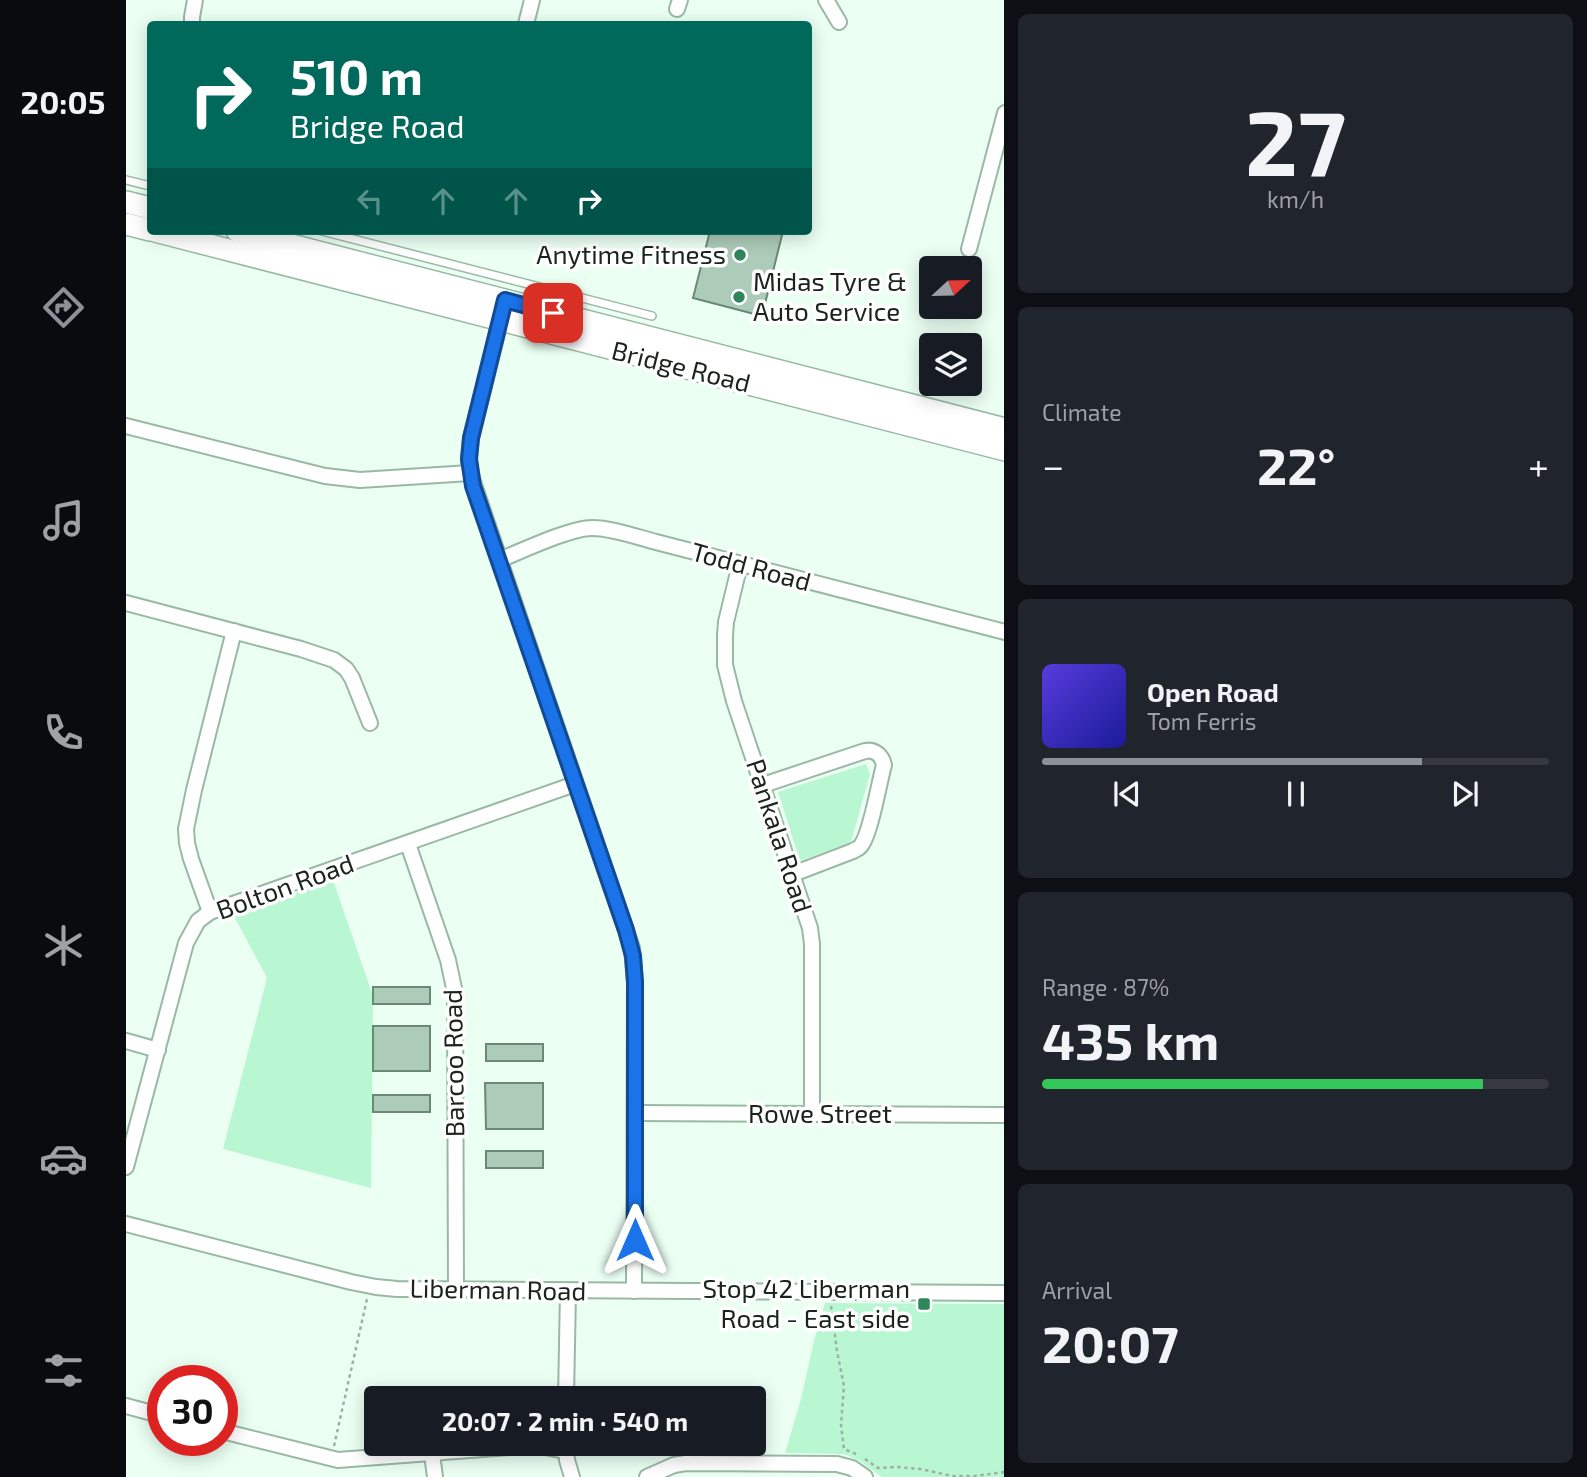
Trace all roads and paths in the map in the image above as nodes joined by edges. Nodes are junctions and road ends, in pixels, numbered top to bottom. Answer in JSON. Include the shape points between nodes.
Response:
{"nodes":[{"id":1,"x":195,"y":0,"type":"edge"},
{"id":2,"x":532,"y":0,"type":"edge"},
{"id":3,"x":826,"y":0,"type":"edge"},
{"id":4,"x":192,"y":21,"type":"edge"},
{"id":5,"x":527,"y":21,"type":"edge"},
{"id":6,"x":839,"y":22,"type":"dead end"},
{"id":7,"x":1004,"y":113,"type":"edge"},
{"id":8,"x":126,"y":180,"type":"edge"},
{"id":9,"x":147,"y":185,"type":"edge"},
{"id":10,"x":126,"y":202,"type":"edge"},
{"id":11,"x":147,"y":207,"type":"edge"},
{"id":12,"x":126,"y":223,"type":"edge"},
{"id":13,"x":147,"y":228,"type":"edge"},
{"id":14,"x":175,"y":235,"type":"edge"},
{"id":15,"x":250,"y":235,"type":"edge"},
{"id":16,"x":338,"y":235,"type":"edge"},
{"id":17,"x":969,"y":249,"type":"dead end"},
{"id":18,"x":503,"y":311,"type":"junction"},
{"id":19,"x":652,"y":316,"type":"dead end"},
{"id":20,"x":126,"y":426,"type":"edge"},
{"id":21,"x":1004,"y":429,"type":"edge"},
{"id":22,"x":1004,"y":450,"type":"edge"},
{"id":23,"x":470,"y":473,"type":"junction"},
{"id":24,"x":499,"y":560,"type":"junction"},
{"id":25,"x":740,"y":565,"type":"junction"},
{"id":26,"x":126,"y":603,"type":"edge"},
{"id":27,"x":234,"y":631,"type":"junction"},
{"id":28,"x":1004,"y":632,"type":"edge"},
{"id":29,"x":370,"y":723,"type":"dead end"},
{"id":30,"x":576,"y":784,"type":"junction"},
{"id":31,"x":763,"y":785,"type":"junction"},
{"id":32,"x":408,"y":844,"type":"junction"},
{"id":33,"x":793,"y":874,"type":"junction"},
{"id":34,"x":210,"y":912,"type":"junction"},
{"id":35,"x":126,"y":1041,"type":"edge"},
{"id":36,"x":158,"y":1049,"type":"junction"},
{"id":37,"x":635,"y":1113,"type":"junction"},
{"id":38,"x":812,"y":1113,"type":"junction"},
{"id":39,"x":1004,"y":1115,"type":"edge"},
{"id":40,"x":126,"y":1167,"type":"edge"},
{"id":41,"x":126,"y":1224,"type":"edge"},
{"id":42,"x":370,"y":1286,"type":"junction"},
{"id":43,"x":456,"y":1290,"type":"junction"},
{"id":44,"x":568,"y":1291,"type":"junction"},
{"id":45,"x":634,"y":1291,"type":"junction"},
{"id":46,"x":1004,"y":1293,"type":"edge"},
{"id":47,"x":831,"y":1305,"type":"dead end"},
{"id":48,"x":566,"y":1386,"type":"edge"},
{"id":49,"x":126,"y":1406,"type":"edge"},
{"id":50,"x":147,"y":1412,"type":"edge"},
{"id":51,"x":238,"y":1435,"type":"edge"},
{"id":52,"x":407,"y":1456,"type":"edge"},
{"id":53,"x":432,"y":1456,"type":"edge"},
{"id":54,"x":567,"y":1456,"type":"edge"},
{"id":55,"x":333,"y":1460,"type":"junction"},
{"id":56,"x":1004,"y":1472,"type":"edge"},
{"id":57,"x":435,"y":1477,"type":"edge"},
{"id":58,"x":572,"y":1477,"type":"edge"},
{"id":59,"x":646,"y":1477,"type":"edge"},
{"id":60,"x":865,"y":1477,"type":"edge"}],
"edges":[{"from":1,"to":4,"type":"street"},
{"from":2,"to":5,"type":"street"},
{"from":3,"to":6,"type":"street"},
{"from":7,"to":17,"type":"street"},
{"from":8,"to":9,"type":"lane"},
{"from":10,"to":11,"type":"main road"},
{"from":12,"to":13,"type":"main road","name":"Bridge Road"},
{"from":14,"to":18,"type":"main road","name":"Bridge Road"},
{"from":15,"to":18,"type":"main road","name":"Bridge Road"},
{"from":16,"to":19,"type":"lane","name":"Bridge Road"},
{"from":18,"to":21,"type":"main road","name":"Bridge Road"},
{"from":18,"to":22,"type":"main road","name":"Bridge Road"},
{"from":18,"to":23,"type":"street","via":[[471,438]]},
{"from":20,"to":23,"type":"street","via":[[346,480]]},
{"from":23,"to":24,"type":"street"},
{"from":24,"to":25,"type":"street","name":"Todd Road","via":[[593,528]]},
{"from":24,"to":30,"type":"street"},
{"from":25,"to":28,"type":"street","name":"Todd Road"},
{"from":25,"to":31,"type":"street","name":"Pankala Road","via":[[726,622],[725,659],[734,701]]},
{"from":26,"to":27,"type":"street"},
{"from":27,"to":29,"type":"street","via":[[316,653],[341,665],[352,678]]},
{"from":27,"to":34,"type":"street","via":[[187,829],[191,859]]},
{"from":30,"to":32,"type":"street","name":"Bolton Road"},
{"from":30,"to":37,"type":"street","via":[[632,948]]},
{"from":31,"to":33,"type":"street","name":"Pankala Road"},
{"from":31,"to":33,"type":"street","via":[[865,751],[873,751],[883,761],[861,845]]},
{"from":32,"to":34,"type":"street","name":"Bolton Road"},
{"from":32,"to":43,"type":"street","name":"Barcoo Road","via":[[455,993]]},
{"from":33,"to":38,"type":"street","name":"Pankala Road","via":[[811,937]]},
{"from":34,"to":36,"type":"street","name":"Bolton Road","via":[[189,936]]},
{"from":35,"to":36,"type":"street"},
{"from":36,"to":40,"type":"street","name":"Bolton Road"},
{"from":37,"to":38,"type":"street","name":"Rowe Street"},
{"from":37,"to":45,"type":"street"},
{"from":38,"to":39,"type":"street","name":"Rowe Street"},
{"from":41,"to":42,"type":"street","name":"Liberman Road"},
{"from":42,"to":43,"type":"street","name":"Liberman Road"},
{"from":42,"to":55,"type":"path"},
{"from":43,"to":44,"type":"street","name":"Liberman Road"},
{"from":44,"to":45,"type":"street","name":"Liberman Road"},
{"from":44,"to":48,"type":"street"},
{"from":45,"to":46,"type":"street","name":"Liberman Road"},
{"from":47,"to":56,"type":"path","via":[[844,1386],[844,1449],[878,1468],[920,1469],[952,1476]]},
{"from":49,"to":50,"type":"street"},
{"from":51,"to":55,"type":"street"},
{"from":52,"to":55,"type":"street"},
{"from":53,"to":57,"type":"street"},
{"from":54,"to":58,"type":"street"},
{"from":59,"to":60,"type":"street","via":[[686,1463],[837,1464]]}]}
